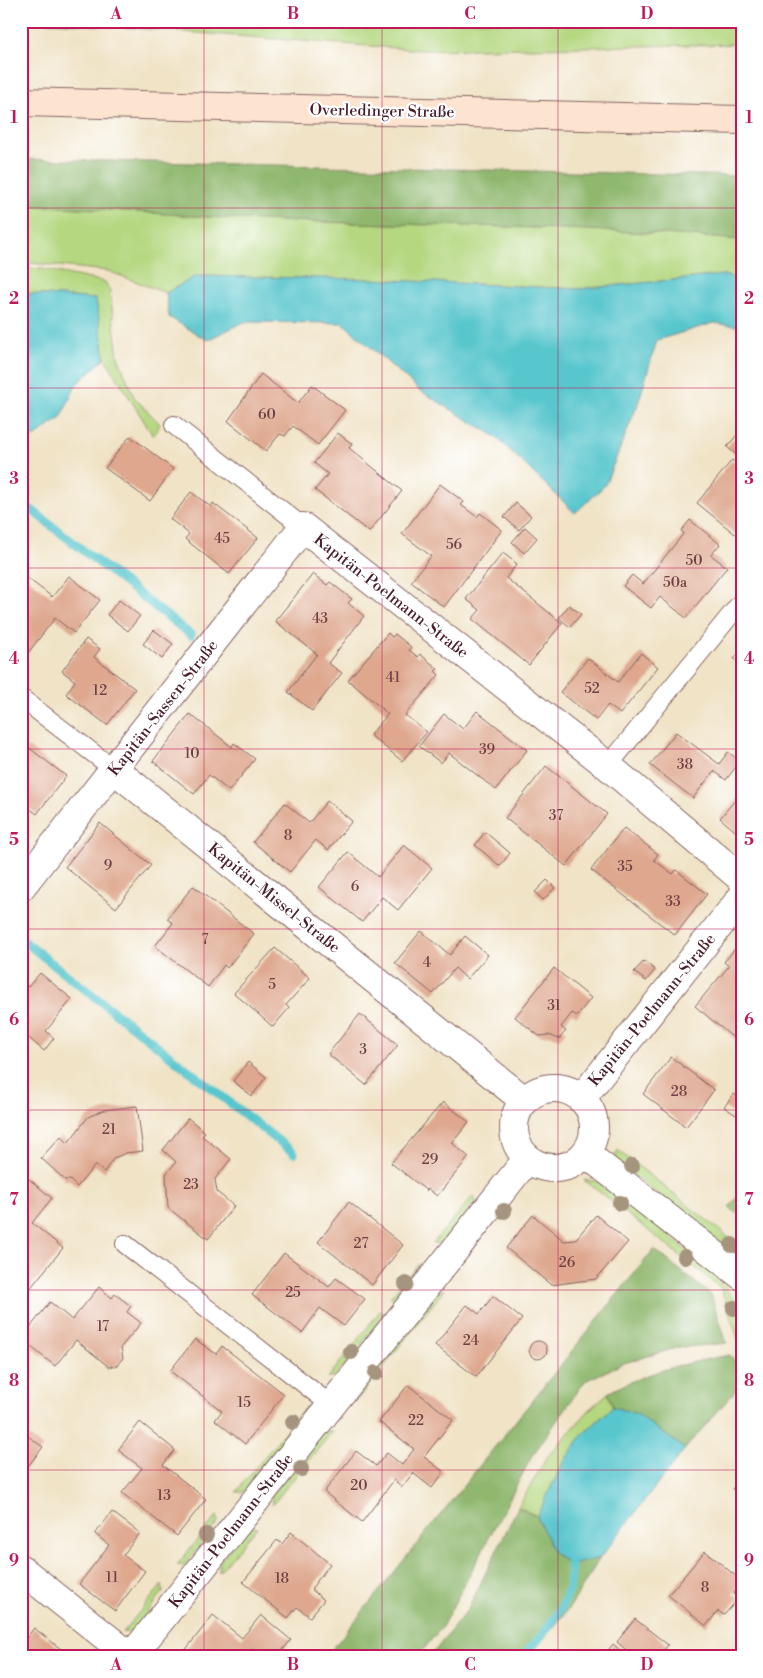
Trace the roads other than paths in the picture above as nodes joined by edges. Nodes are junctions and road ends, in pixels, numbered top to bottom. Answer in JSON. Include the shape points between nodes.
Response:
{"nodes":[{"id":1,"x":21,"y":102,"type":"edge"},
{"id":2,"x":742,"y":120,"type":"edge"},
{"id":3,"x":174,"y":425,"type":"dead end"},
{"id":4,"x":304,"y":528,"type":"junction"},
{"id":5,"x":742,"y":601,"type":"edge"},
{"id":6,"x":21,"y":698,"type":"edge"},
{"id":7,"x":608,"y":766,"type":"junction"},
{"id":8,"x":115,"y":770,"type":"junction"},
{"id":9,"x":742,"y":879,"type":"edge"},
{"id":10,"x":21,"y":887,"type":"edge"},
{"id":11,"x":742,"y":897,"type":"edge"},
{"id":12,"x":581,"y":1099,"type":"junction"},
{"id":13,"x":524,"y":1101,"type":"junction"},
{"id":14,"x":585,"y":1153,"type":"junction"},
{"id":15,"x":528,"y":1158,"type":"junction"},
{"id":16,"x":125,"y":1244,"type":"dead end"},
{"id":17,"x":742,"y":1276,"type":"edge"},
{"id":18,"x":331,"y":1406,"type":"junction"},
{"id":19,"x":21,"y":1569,"type":"edge"},
{"id":20,"x":131,"y":1657,"type":"edge"}],
"edges":[{"from":1,"to":2,"type":"street","name":"Overledinger Straße"},
{"from":3,"to":4,"type":"lane","name":"Kapitän-Poelmann-Straße"},
{"from":4,"to":7,"type":"street","name":"Kapitän-Poelmann-Straße"},
{"from":4,"to":8,"type":"street","name":"Kapitän-Sassen-Straße"},
{"from":5,"to":7,"type":"lane"},
{"from":6,"to":8,"type":"lane","name":"Kapitän-Missel-Straße"},
{"from":7,"to":9,"type":"street","name":"Kapitän-Poelmann-Straße"},
{"from":8,"to":10,"type":"street","name":"Kapitän-Sassen-Straße"},
{"from":8,"to":13,"type":"street","name":"Kapitän-Missel-Straße"},
{"from":11,"to":12,"type":"street","name":"Kapitän-Poelmann-Straße"},
{"from":12,"to":13,"type":"street","name":"Kapitän-Poelmann-Straße","via":[[563,1089],[552,1088],[542,1089]]},
{"from":12,"to":14,"type":"street","name":"Kapitän-Poelmann-Straße","via":[[592,1115],[594,1125]]},
{"from":13,"to":15,"type":"street","via":[[518,1109],[514,1130],[516,1140]]},
{"from":14,"to":15,"type":"street","via":[[564,1166],[539,1165]]},
{"from":14,"to":17,"type":"street"},
{"from":15,"to":18,"type":"street","name":"Kapitän-Poelmann-Straße"},
{"from":16,"to":18,"type":"lane"},
{"from":18,"to":20,"type":"street","name":"Kapitän-Poelmann-Straße"},
{"from":19,"to":20,"type":"street"}]}
